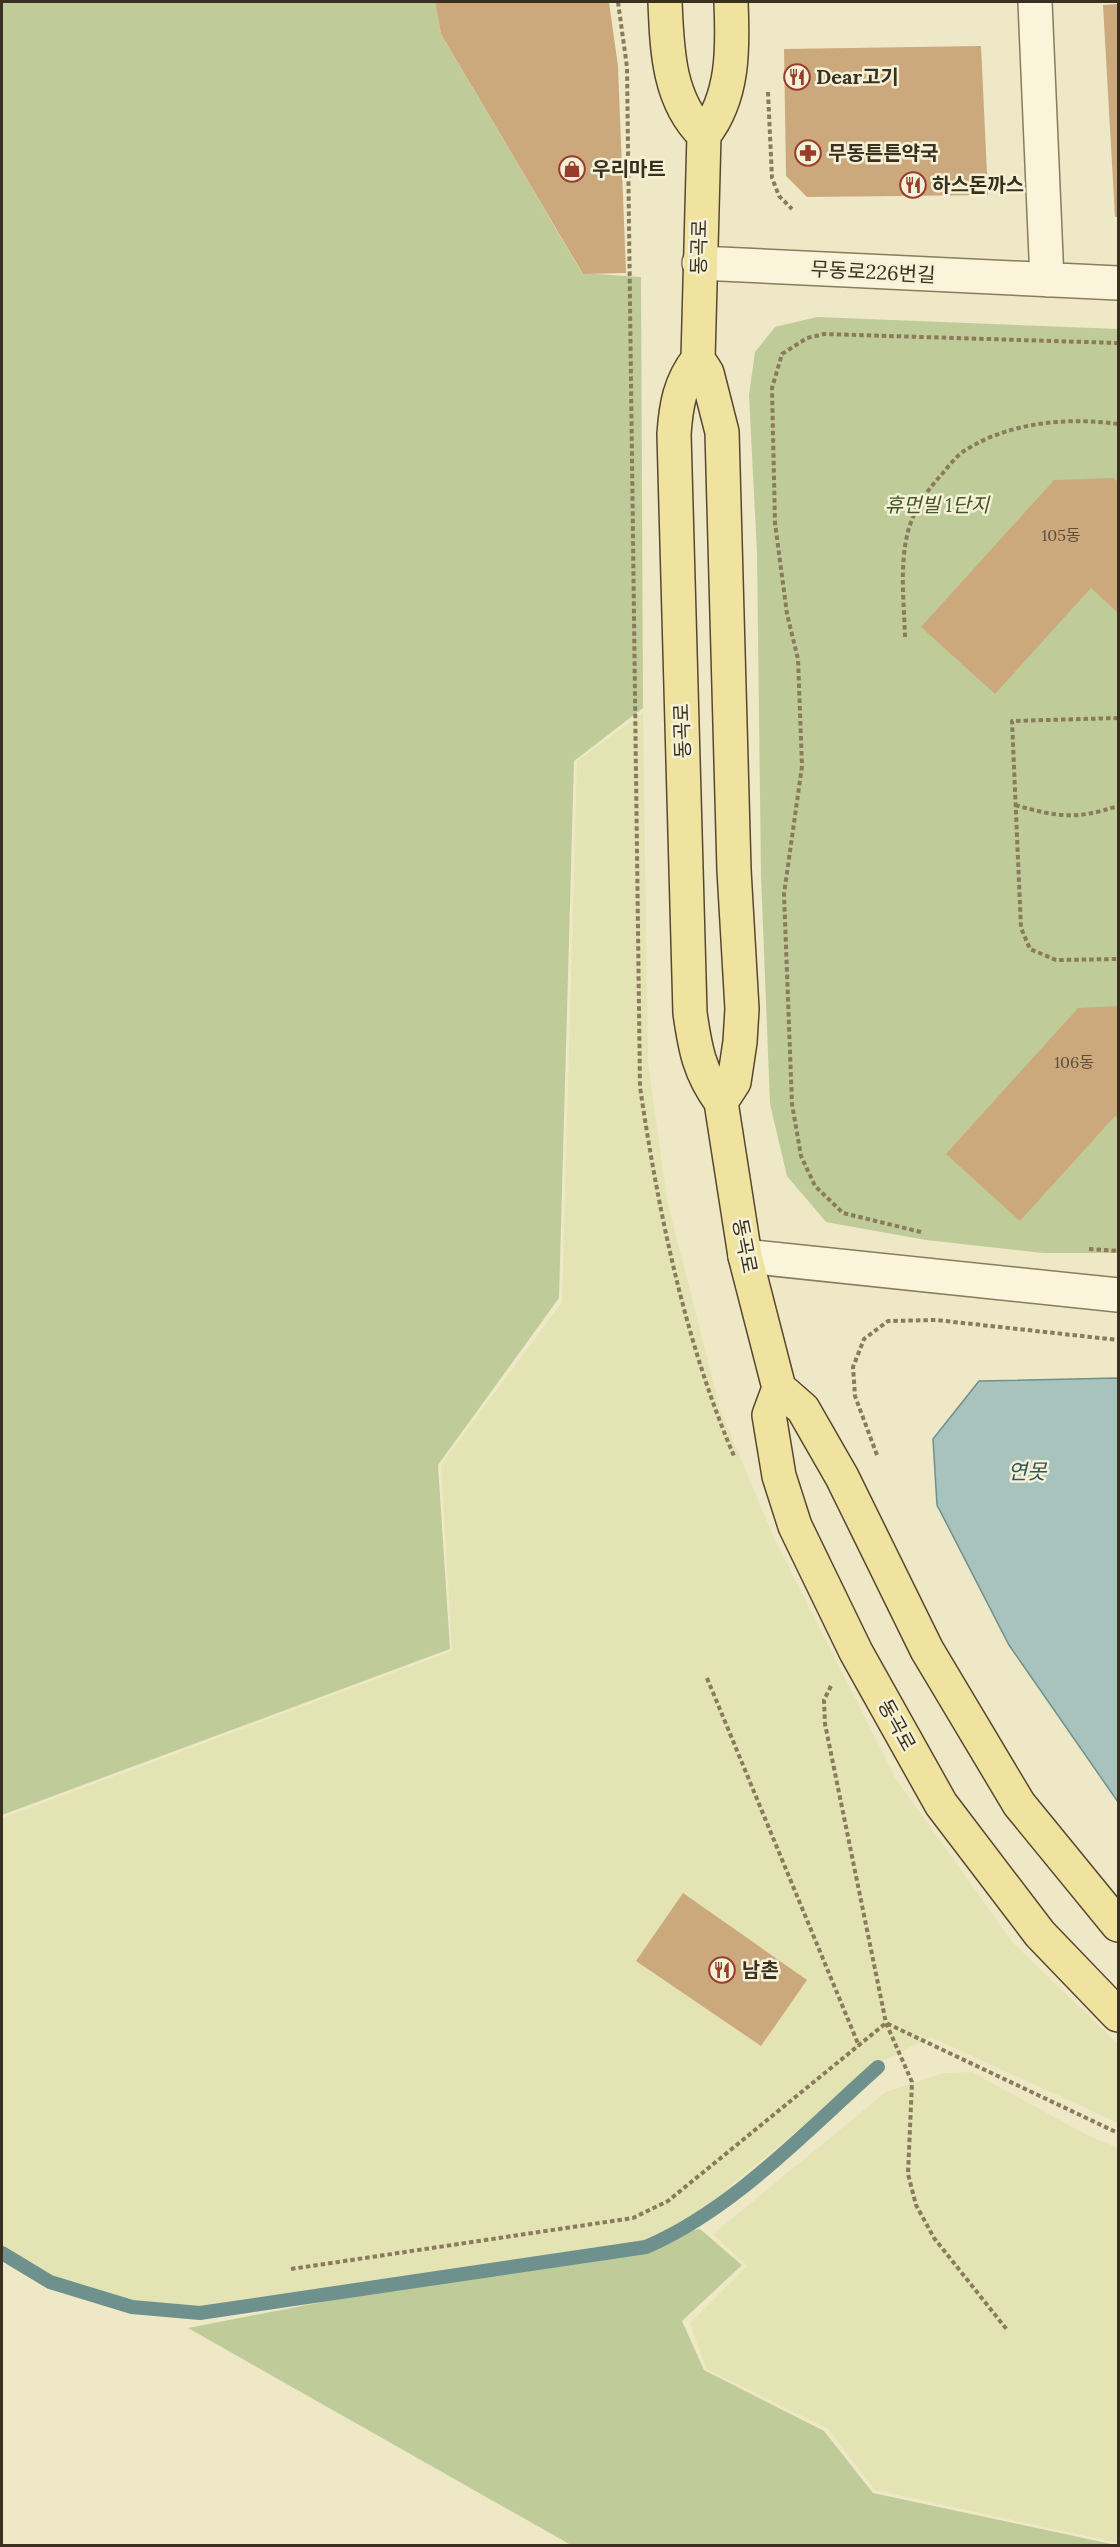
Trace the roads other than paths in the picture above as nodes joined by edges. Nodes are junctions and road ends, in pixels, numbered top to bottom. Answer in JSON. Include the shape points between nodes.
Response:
{"nodes":[{"id":1,"x":665,"y":2,"type":"edge"},
{"id":2,"x":731,"y":2,"type":"edge"},
{"id":3,"x":1035,"y":2,"type":"edge"},
{"id":4,"x":704,"y":135,"type":"junction"},
{"id":5,"x":699,"y":263,"type":"junction"},
{"id":6,"x":1047,"y":280,"type":"junction"},
{"id":7,"x":1119,"y":283,"type":"edge"},
{"id":8,"x":698,"y":359,"type":"junction"},
{"id":9,"x":721,"y":1102,"type":"junction"},
{"id":10,"x":745,"y":1256,"type":"junction"},
{"id":11,"x":1119,"y":1295,"type":"edge"},
{"id":12,"x":779,"y":1388,"type":"junction"},
{"id":13,"x":1119,"y":1925,"type":"edge"},
{"id":14,"x":1119,"y":2015,"type":"edge"}],
"edges":[{"from":1,"to":4,"type":"main road","via":[[673,83],[689,121]]},
{"from":2,"to":4,"type":"main road","name":"동곡로","via":[[730,72],[716,120]]},
{"from":3,"to":6,"type":"street"},
{"from":4,"to":5,"type":"main road","name":"동곡로"},
{"from":5,"to":6,"type":"street","name":"무동로226번길"},
{"from":5,"to":8,"type":"main road","name":"동곡로"},
{"from":6,"to":7,"type":"street","name":"무동로226번길"},
{"from":8,"to":9,"type":"main road","name":"동곡로","via":[[707,373],[722,432],[734,870],[742,1009],[734,1082]]},
{"from":8,"to":9,"type":"main road","name":"동곡로","via":[[686,374],[677,402],[674,434],[689,966],[695,1049],[706,1081]]},
{"from":9,"to":10,"type":"main road","name":"동곡로"},
{"from":10,"to":11,"type":"street"},
{"from":10,"to":12,"type":"main road","name":"동곡로"},
{"from":12,"to":13,"type":"main road","via":[[803,1408],[842,1477],[927,1650],[1019,1804]]},
{"from":12,"to":14,"type":"main road","name":"동곡로","via":[[770,1416],[779,1476],[795,1526],[852,1642],[941,1804],[1040,1934]]}]}
